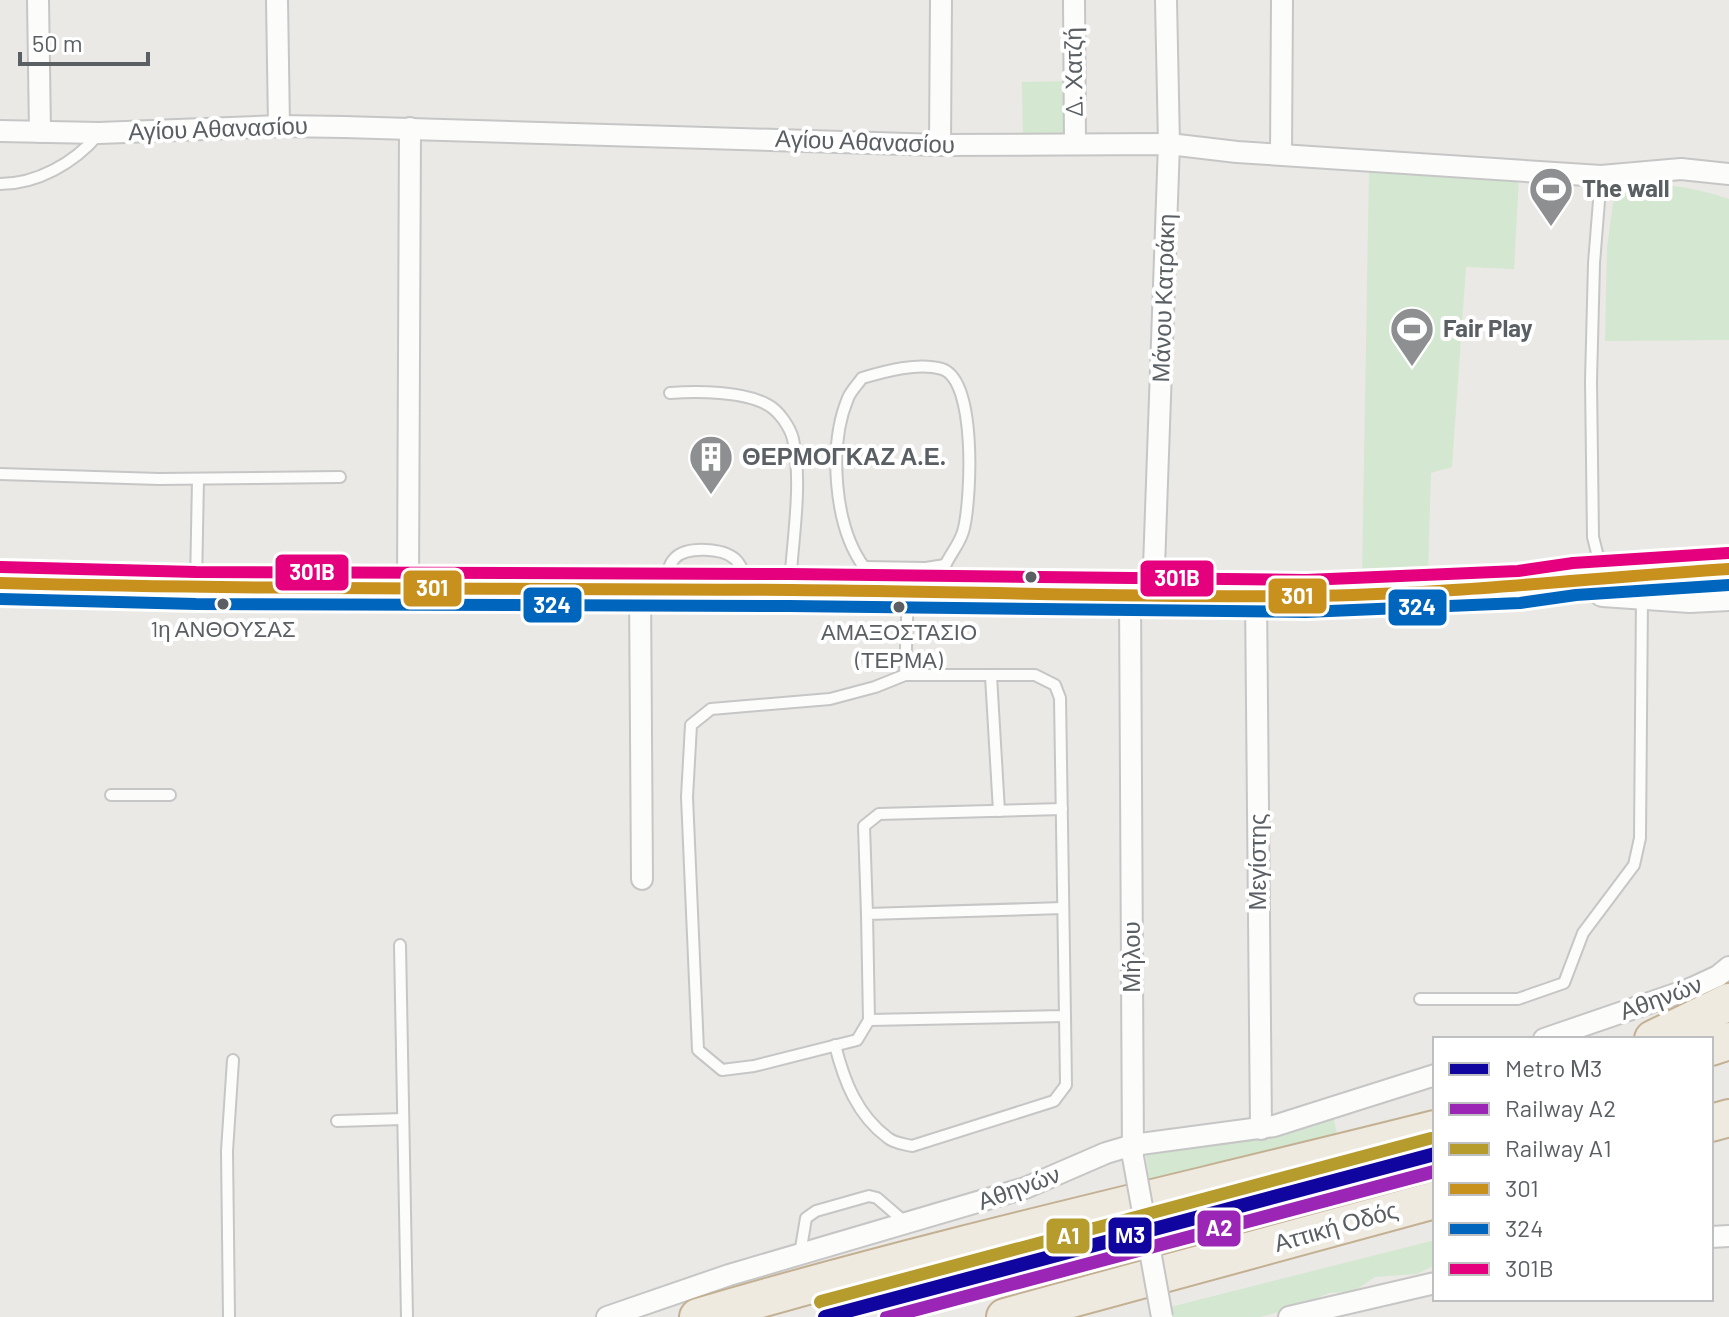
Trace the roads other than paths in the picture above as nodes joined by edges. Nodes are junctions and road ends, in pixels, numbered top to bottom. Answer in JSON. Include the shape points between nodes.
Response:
{"nodes":[{"id":1,"x":38,"y":0,"type":"edge"},
{"id":2,"x":277,"y":0,"type":"edge"},
{"id":3,"x":941,"y":0,"type":"edge"},
{"id":4,"x":1074,"y":0,"type":"edge"},
{"id":5,"x":1166,"y":0,"type":"edge"},
{"id":6,"x":1282,"y":0,"type":"edge"},
{"id":7,"x":279,"y":126,"type":"junction"},
{"id":8,"x":410,"y":128,"type":"junction"},
{"id":9,"x":0,"y":131,"type":"edge"},
{"id":10,"x":40,"y":132,"type":"junction"},
{"id":11,"x":99,"y":133,"type":"junction"},
{"id":12,"x":1075,"y":144,"type":"junction"},
{"id":13,"x":1169,"y":144,"type":"junction"},
{"id":14,"x":940,"y":145,"type":"junction"},
{"id":15,"x":1281,"y":154,"type":"junction"},
{"id":16,"x":1729,"y":174,"type":"edge"},
{"id":17,"x":1601,"y":176,"type":"junction"},
{"id":18,"x":0,"y":184,"type":"edge"},
{"id":19,"x":670,"y":393,"type":"dead end"},
{"id":20,"x":0,"y":474,"type":"edge"},
{"id":21,"x":340,"y":477,"type":"dead end"},
{"id":22,"x":198,"y":479,"type":"junction"},
{"id":23,"x":945,"y":565,"type":"junction"},
{"id":24,"x":864,"y":567,"type":"junction"},
{"id":25,"x":1729,"y":569,"type":"edge"},
{"id":26,"x":1603,"y":577,"type":"junction"},
{"id":27,"x":0,"y":583,"type":"edge"},
{"id":28,"x":1519,"y":587,"type":"junction"},
{"id":29,"x":196,"y":588,"type":"junction"},
{"id":30,"x":408,"y":588,"type":"junction"},
{"id":31,"x":653,"y":590,"type":"junction"},
{"id":32,"x":748,"y":590,"type":"junction"},
{"id":33,"x":789,"y":590,"type":"junction"},
{"id":34,"x":838,"y":591,"type":"junction"},
{"id":35,"x":922,"y":591,"type":"junction"},
{"id":36,"x":1142,"y":595,"type":"junction"},
{"id":37,"x":1642,"y":595,"type":"junction"},
{"id":38,"x":1256,"y":596,"type":"junction"},
{"id":39,"x":1729,"y":596,"type":"edge"},
{"id":40,"x":905,"y":675,"type":"junction"},
{"id":41,"x":991,"y":676,"type":"junction"},
{"id":42,"x":111,"y":795,"type":"dead end"},
{"id":43,"x":170,"y":795,"type":"dead end"},
{"id":44,"x":1062,"y":809,"type":"junction"},
{"id":45,"x":999,"y":811,"type":"junction"},
{"id":46,"x":642,"y":879,"type":"dead end"},
{"id":47,"x":1063,"y":908,"type":"junction"},
{"id":48,"x":867,"y":914,"type":"junction"},
{"id":49,"x":400,"y":945,"type":"dead end"},
{"id":50,"x":1729,"y":967,"type":"edge"},
{"id":51,"x":1420,"y":999,"type":"dead end"},
{"id":52,"x":1729,"y":1002,"type":"edge"},
{"id":53,"x":1065,"y":1016,"type":"junction"},
{"id":54,"x":869,"y":1020,"type":"junction"},
{"id":55,"x":1550,"y":1037,"type":"edge"},
{"id":56,"x":1657,"y":1037,"type":"edge"},
{"id":57,"x":835,"y":1045,"type":"junction"},
{"id":58,"x":233,"y":1060,"type":"dead end"},
{"id":59,"x":1433,"y":1076,"type":"edge"},
{"id":60,"x":1433,"y":1116,"type":"edge"},
{"id":61,"x":403,"y":1119,"type":"junction"},
{"id":62,"x":337,"y":1121,"type":"dead end"},
{"id":63,"x":1261,"y":1129,"type":"junction"},
{"id":64,"x":1433,"y":1130,"type":"edge"},
{"id":65,"x":1133,"y":1151,"type":"junction"},
{"id":66,"x":1244,"y":1177,"type":"junction"},
{"id":67,"x":1433,"y":1201,"type":"edge"},
{"id":68,"x":908,"y":1224,"type":"junction"},
{"id":69,"x":800,"y":1254,"type":"junction"},
{"id":70,"x":1433,"y":1283,"type":"edge"},
{"id":71,"x":229,"y":1317,"type":"edge"},
{"id":72,"x":407,"y":1317,"type":"edge"},
{"id":73,"x":607,"y":1317,"type":"edge"},
{"id":74,"x":698,"y":1317,"type":"edge"},
{"id":75,"x":1005,"y":1317,"type":"edge"},
{"id":76,"x":1162,"y":1317,"type":"edge"},
{"id":77,"x":1289,"y":1317,"type":"edge"}],
"edges":[{"from":1,"to":10,"type":"street"},
{"from":2,"to":7,"type":"street"},
{"from":3,"to":14,"type":"street"},
{"from":4,"to":12,"type":"street","name":"Δ. Χατζή"},
{"from":5,"to":13,"type":"street","name":"Μάνου Κατράκη"},
{"from":6,"to":15,"type":"street"},
{"from":7,"to":8,"type":"street","name":"Αγίου Αθανασίου"},
{"from":7,"to":11,"type":"street","name":"Αγίου Αθανασίου"},
{"from":8,"to":14,"type":"street","name":"Αγίου Αθανασίου"},
{"from":8,"to":30,"type":"street"},
{"from":9,"to":10,"type":"street","name":"Αγίου Αθανασίου"},
{"from":10,"to":11,"type":"street","name":"Αγίου Αθανασίου"},
{"from":11,"to":18,"type":"lane","via":[[85,150],[42,177]]},
{"from":12,"to":13,"type":"street","name":"Αγίου Αθανασίου"},
{"from":12,"to":14,"type":"street","name":"Αγίου Αθανασίου"},
{"from":13,"to":15,"type":"street","name":"Αγίου Αθανασίου"},
{"from":13,"to":36,"type":"street","name":"Μάνου Κατράκη"},
{"from":15,"to":17,"type":"street","name":"Αγίου Αθανασίου"},
{"from":16,"to":17,"type":"street","name":"Αγίου Αθανασίου","via":[[1681,169]]},
{"from":17,"to":26,"type":"lane","via":[[1591,381],[1593,537]]},
{"from":19,"to":33,"type":"lane","via":[[725,393],[768,405],[784,420],[795,456]]},
{"from":20,"to":22,"type":"lane"},
{"from":21,"to":22,"type":"lane"},
{"from":22,"to":29,"type":"lane"},
{"from":23,"to":24,"type":"lane"},
{"from":23,"to":24,"type":"lane","via":[[964,527],[970,466],[966,415],[958,383],[944,370],[917,367],[862,378],[848,396],[837,433],[844,529]]},
{"from":23,"to":35,"type":"lane"},
{"from":24,"to":34,"type":"lane"},
{"from":25,"to":26,"type":"street"},
{"from":26,"to":28,"type":"street"},
{"from":27,"to":29,"type":"street"},
{"from":28,"to":37,"type":"street"},
{"from":28,"to":38,"type":"street"},
{"from":29,"to":30,"type":"street"},
{"from":30,"to":31,"type":"street"},
{"from":31,"to":32,"type":"street"},
{"from":31,"to":32,"type":"lane","via":[[676,557],[690,551],[719,551],[735,558]]},
{"from":31,"to":46,"type":"street"},
{"from":32,"to":33,"type":"street"},
{"from":33,"to":34,"type":"street"},
{"from":34,"to":35,"type":"street"},
{"from":35,"to":36,"type":"street"},
{"from":35,"to":40,"type":"lane"},
{"from":36,"to":38,"type":"street"},
{"from":36,"to":65,"type":"street","name":"Μήλου"},
{"from":37,"to":39,"type":"street"},
{"from":37,"to":51,"type":"lane","via":[[1640,838],[1634,865],[1583,933],[1564,983],[1518,999]]},
{"from":38,"to":63,"type":"street","name":"Μεγίστης"},
{"from":40,"to":41,"type":"lane"},
{"from":40,"to":57,"type":"lane","via":[[830,699],[711,709],[691,725],[687,797],[698,1050],[722,1070]]},
{"from":41,"to":44,"type":"lane","via":[[1035,675],[1055,685],[1060,698]]},
{"from":41,"to":45,"type":"lane"},
{"from":42,"to":43,"type":"lane"},
{"from":44,"to":45,"type":"lane"},
{"from":44,"to":47,"type":"lane"},
{"from":45,"to":48,"type":"lane","via":[[879,814],[864,826]]},
{"from":47,"to":48,"type":"lane"},
{"from":47,"to":53,"type":"lane"},
{"from":48,"to":54,"type":"lane"},
{"from":49,"to":61,"type":"lane"},
{"from":50,"to":55,"type":"street","name":"Αθηνών","via":[[1690,989]]},
{"from":52,"to":56,"type":"highway"},
{"from":53,"to":54,"type":"lane"},
{"from":53,"to":57,"type":"lane","via":[[1066,1085],[1054,1101],[912,1146],[889,1140],[861,1110],[844,1081]]},
{"from":54,"to":57,"type":"lane","via":[[857,1040]]},
{"from":58,"to":71,"type":"lane","via":[[227,1151]]},
{"from":59,"to":63,"type":"street","name":"Αθηνών"},
{"from":60,"to":66,"type":"highway"},
{"from":61,"to":62,"type":"lane"},
{"from":61,"to":72,"type":"lane"},
{"from":63,"to":65,"type":"street","name":"Αθηνών"},
{"from":64,"to":66,"type":"highway"},
{"from":65,"to":68,"type":"street","name":"Αθηνών","via":[[1106,1153],[1025,1188]]},
{"from":65,"to":76,"type":"street","name":"Μήλου","bridge":true},
{"from":66,"to":74,"type":"highway","via":[[982,1239]]},
{"from":67,"to":75,"type":"highway","name":"Αττική Οδός"},
{"from":68,"to":69,"type":"street","name":"Αθηνών"},
{"from":68,"to":69,"type":"lane","via":[[869,1196],[806,1218]]},
{"from":69,"to":73,"type":"street","name":"Αθηνών"},
{"from":70,"to":77,"type":"street"}]}
